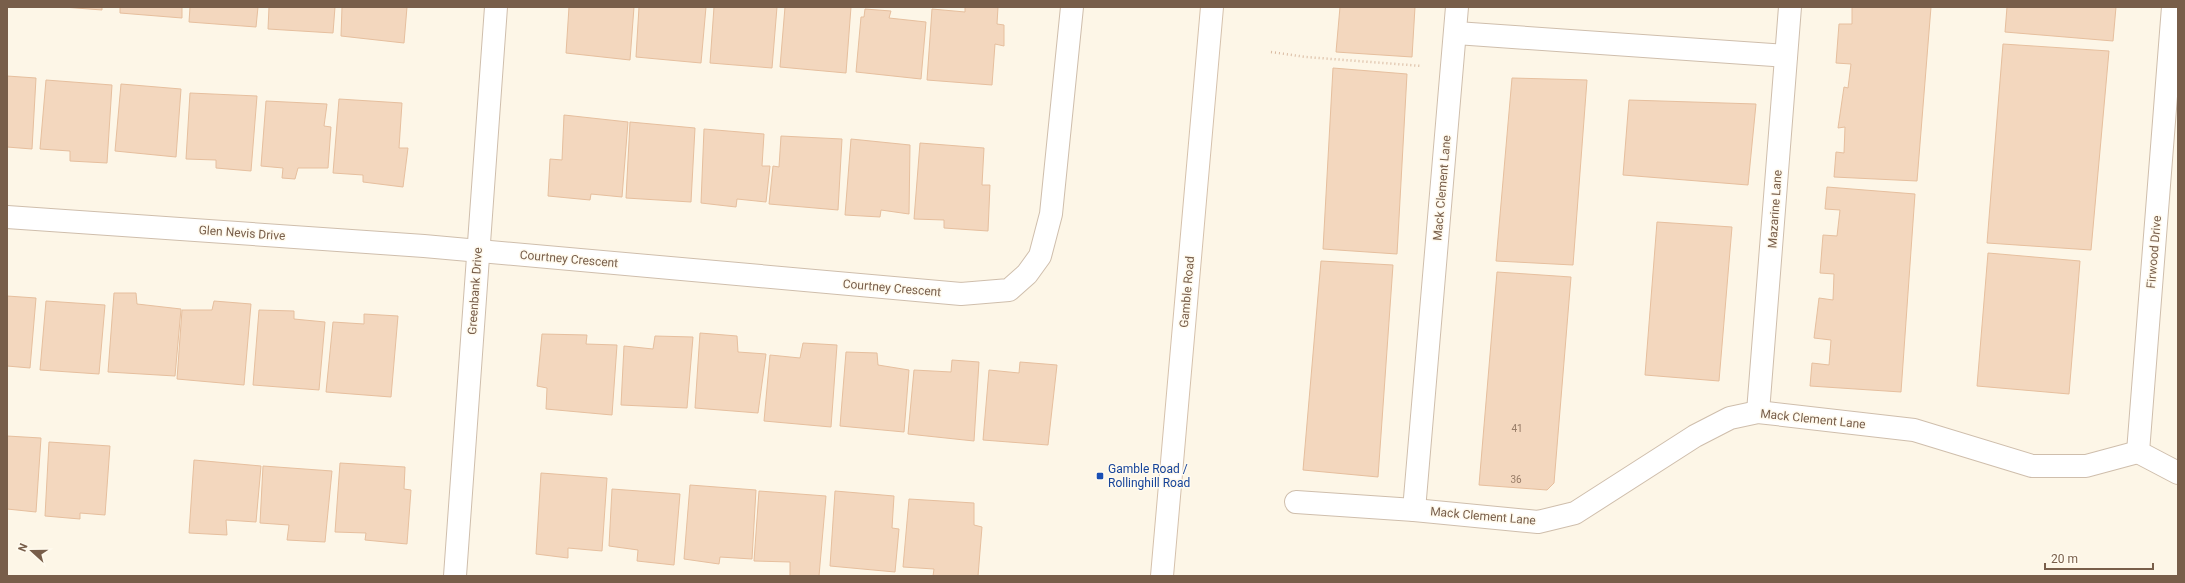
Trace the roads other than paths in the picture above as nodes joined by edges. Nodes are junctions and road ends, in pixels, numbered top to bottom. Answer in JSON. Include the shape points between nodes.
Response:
{"nodes":[{"id":1,"x":496,"y":7,"type":"edge"},
{"id":2,"x":1072,"y":7,"type":"edge"},
{"id":3,"x":1212,"y":7,"type":"edge"},
{"id":4,"x":1457,"y":7,"type":"edge"},
{"id":5,"x":1790,"y":7,"type":"edge"},
{"id":6,"x":2173,"y":7,"type":"edge"},
{"id":7,"x":1456,"y":34,"type":"junction"},
{"id":8,"x":1786,"y":56,"type":"junction"},
{"id":9,"x":7,"y":217,"type":"edge"},
{"id":10,"x":478,"y":251,"type":"junction"},
{"id":11,"x":1758,"y":412,"type":"junction"},
{"id":12,"x":2138,"y":452,"type":"junction"},
{"id":13,"x":2178,"y":473,"type":"edge"},
{"id":14,"x":1296,"y":502,"type":"dead end"},
{"id":15,"x":1414,"y":510,"type":"junction"},
{"id":16,"x":455,"y":576,"type":"edge"},
{"id":17,"x":1162,"y":576,"type":"edge"}],
"edges":[{"from":1,"to":10,"type":"street","name":"Greenbank Drive"},
{"from":2,"to":10,"type":"street","name":"Courtney Crescent","via":[[1051,214],[1040,256],[1027,274],[1009,290],[961,294]]},
{"from":3,"to":17,"type":"street","name":"Gamble Road"},
{"from":4,"to":7,"type":"street","name":"Mack Clement Lane"},
{"from":5,"to":8,"type":"street","name":"Mazarine Lane"},
{"from":6,"to":12,"type":"street","name":"Firwood Drive"},
{"from":7,"to":8,"type":"street"},
{"from":7,"to":15,"type":"street","name":"Mack Clement Lane"},
{"from":8,"to":11,"type":"street","name":"Mazarine Lane"},
{"from":9,"to":10,"type":"street","name":"Glen Nevis Drive"},
{"from":10,"to":16,"type":"street","name":"Greenbank Drive"},
{"from":11,"to":12,"type":"street","name":"Mack Clement Lane","via":[[1914,430],[2032,466],[2086,466]]},
{"from":11,"to":15,"type":"street","name":"Mack Clement Lane","via":[[1730,418],[1695,436],[1575,514],[1538,522]]},
{"from":12,"to":13,"type":"street"},
{"from":14,"to":15,"type":"street","name":"Mack Clement Lane"}]}
